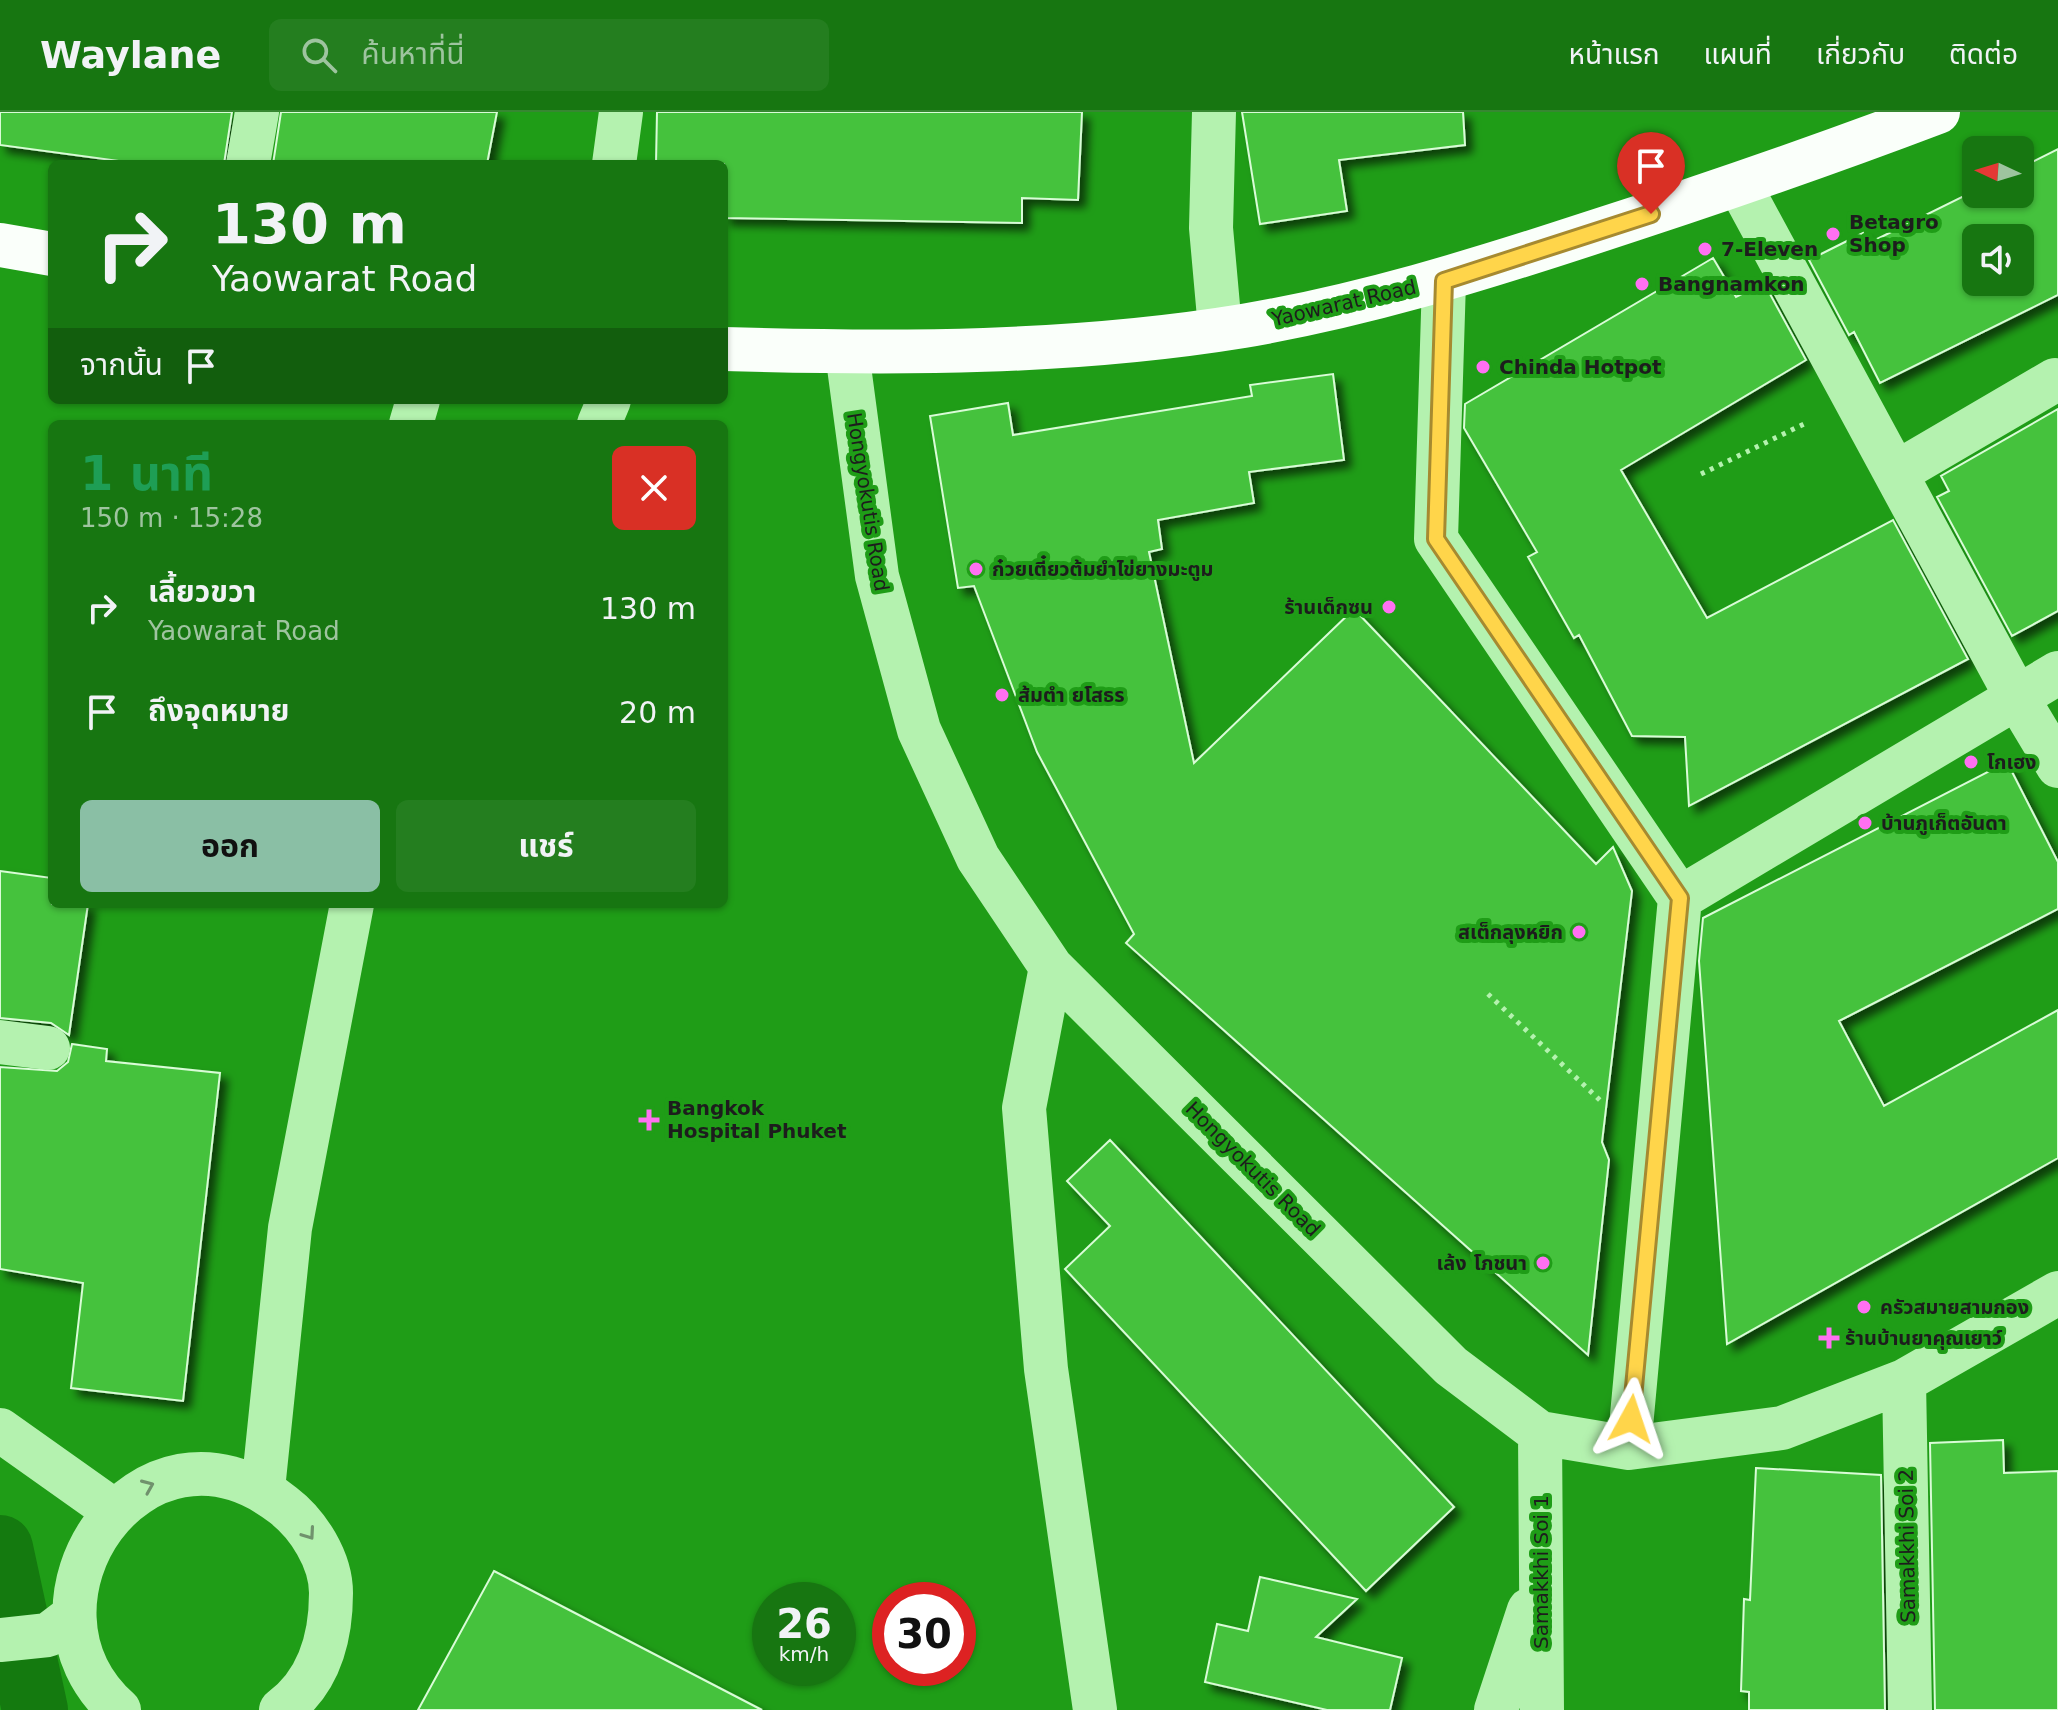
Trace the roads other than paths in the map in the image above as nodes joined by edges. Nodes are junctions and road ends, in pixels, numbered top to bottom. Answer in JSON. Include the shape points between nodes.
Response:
{"nodes":[{"id":1,"x":257,"y":112,"type":"edge"},
{"id":2,"x":621,"y":112,"type":"edge"},
{"id":3,"x":1214,"y":112,"type":"edge"},
{"id":4,"x":1921,"y":115,"type":"edge"},
{"id":5,"x":249,"y":160,"type":"edge"},
{"id":6,"x":615,"y":160,"type":"edge"},
{"id":7,"x":1740,"y":186,"type":"junction"},
{"id":8,"x":0,"y":245,"type":"edge"},
{"id":9,"x":48,"y":253,"type":"edge"},
{"id":10,"x":1444,"y":281,"type":"junction"},
{"id":11,"x":1220,"y":328,"type":"junction"},
{"id":12,"x":728,"y":349,"type":"edge"},
{"id":13,"x":847,"y":352,"type":"junction"},
{"id":14,"x":2055,"y":380,"type":"dead end"},
{"id":15,"x":1896,"y":473,"type":"junction"},
{"id":16,"x":2058,"y":673,"type":"edge"},
{"id":17,"x":2016,"y":696,"type":"junction"},
{"id":18,"x":2058,"y":766,"type":"edge"},
{"id":19,"x":1680,"y":898,"type":"junction"},
{"id":20,"x":351,"y":908,"type":"edge"},
{"id":21,"x":1051,"y":967,"type":"junction"},
{"id":22,"x":0,"y":1042,"type":"edge"},
{"id":23,"x":48,"y":1048,"type":"dead end"},
{"id":24,"x":2058,"y":1293,"type":"edge"},
{"id":25,"x":1904,"y":1381,"type":"junction"},
{"id":26,"x":0,"y":1430,"type":"edge"},
{"id":27,"x":1540,"y":1433,"type":"junction"},
{"id":28,"x":1629,"y":1448,"type":"junction"},
{"id":29,"x":263,"y":1489,"type":"junction"},
{"id":30,"x":110,"y":1508,"type":"junction"},
{"id":31,"x":1540,"y":1575,"type":"junction"},
{"id":32,"x":58,"y":1627,"type":"junction"},
{"id":33,"x":0,"y":1640,"type":"edge"},
{"id":34,"x":119,"y":1710,"type":"edge"},
{"id":35,"x":281,"y":1710,"type":"edge"},
{"id":36,"x":1095,"y":1710,"type":"edge"},
{"id":37,"x":1496,"y":1710,"type":"edge"},
{"id":38,"x":1542,"y":1710,"type":"edge"},
{"id":39,"x":1910,"y":1710,"type":"edge"}],
"edges":[{"from":1,"to":5,"type":"street"},
{"from":2,"to":6,"type":"street"},
{"from":3,"to":11,"type":"street","via":[[1211,228]]},
{"from":4,"to":7,"type":"main road","name":"Yaowarat Road"},
{"from":7,"to":10,"type":"main road","name":"Yaowarat Road"},
{"from":7,"to":15,"type":"street"},
{"from":8,"to":9,"type":"main road"},
{"from":10,"to":11,"type":"main road","name":"Yaowarat Road"},
{"from":10,"to":19,"type":"street","via":[[1436,539]]},
{"from":11,"to":13,"type":"main road","name":"Yaowarat Road","via":[[1060,348]]},
{"from":12,"to":13,"type":"main road","name":"Yaowarat Road"},
{"from":13,"to":21,"type":"street","name":"Hongyokutis Road","via":[[877,576],[919,730],[978,858]]},
{"from":14,"to":15,"type":"street"},
{"from":15,"to":17,"type":"street"},
{"from":16,"to":17,"type":"street"},
{"from":17,"to":18,"type":"street"},
{"from":17,"to":19,"type":"street"},
{"from":19,"to":28,"type":"street"},
{"from":20,"to":29,"type":"street","via":[[290,1228]]},
{"from":21,"to":27,"type":"street","name":"Hongyokutis Road","via":[[1451,1366]]},
{"from":21,"to":36,"type":"street","via":[[1024,1108],[1046,1369]]},
{"from":22,"to":23,"type":"street"},
{"from":24,"to":25,"type":"street","name":"Hongyokutis Road"},
{"from":25,"to":28,"type":"street","name":"Hongyokutis Road","via":[[1782,1428]]},
{"from":25,"to":39,"type":"street","name":"Samakkhi Soi 2"},
{"from":26,"to":30,"type":"street"},
{"from":27,"to":28,"type":"street","name":"Hongyokutis Road"},
{"from":27,"to":31,"type":"street","name":"Samakkhi Soi 1"},
{"from":30,"to":29,"type":"street","one_way":true,"via":[[144,1485],[184,1474],[225,1475]]},
{"from":29,"to":35,"type":"street","one_way":true,"via":[[296,1514],[319,1548],[331,1588],[331,1629],[317,1669]]},
{"from":30,"to":32,"type":"street","via":[[85,1540]]},
{"from":31,"to":37,"type":"street"},
{"from":31,"to":38,"type":"street","name":"Samakkhi Soi 1"},
{"from":32,"to":33,"type":"street"},
{"from":32,"to":34,"type":"street","via":[[103,1697]]}]}
